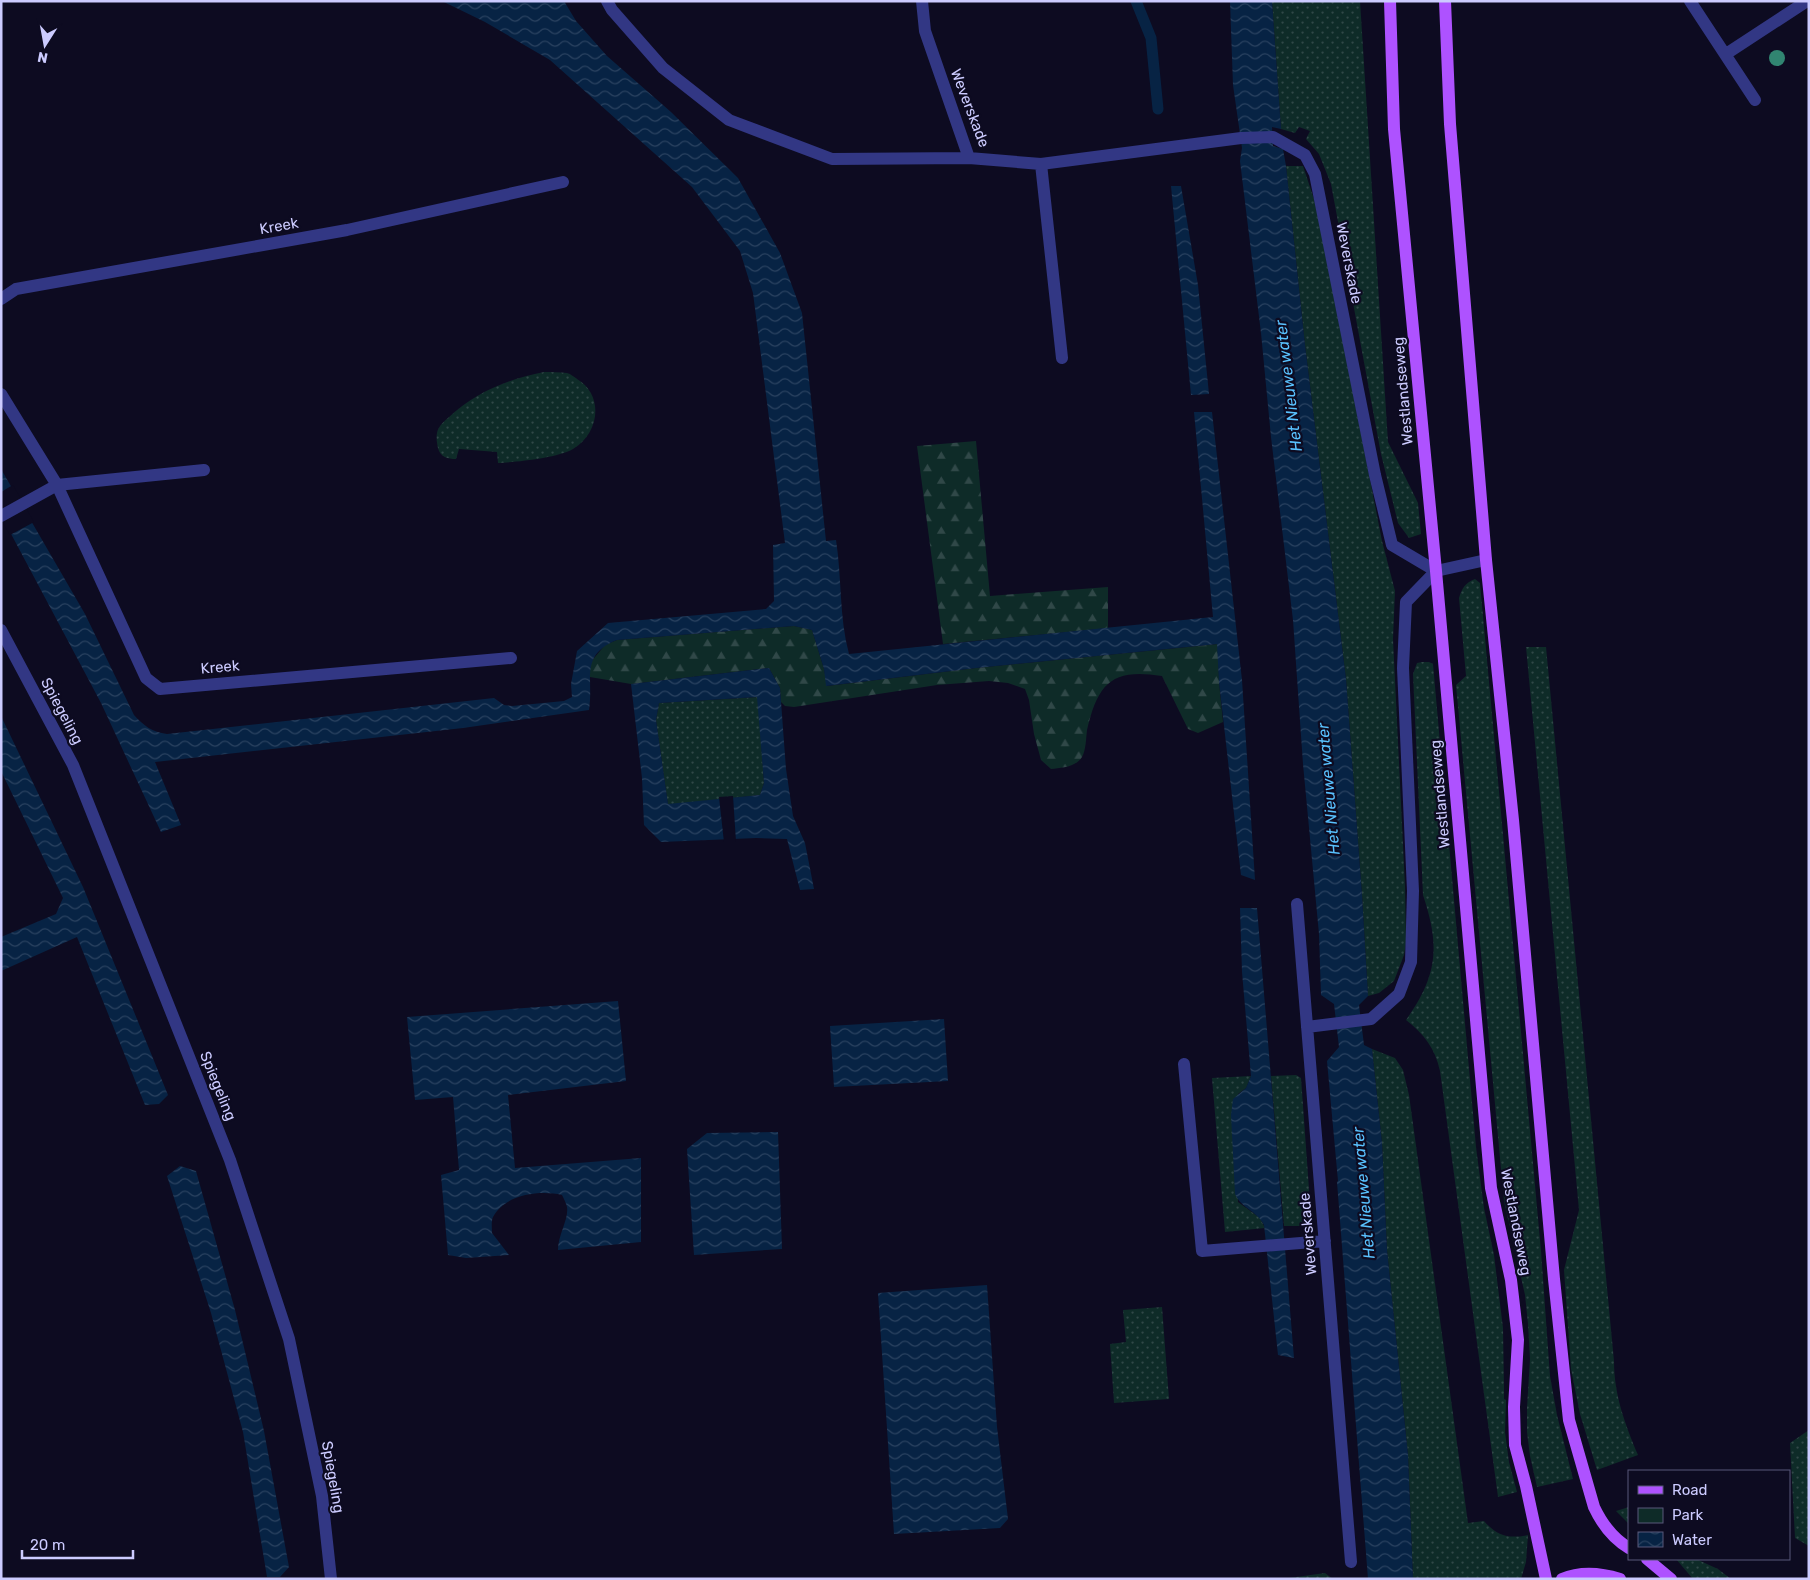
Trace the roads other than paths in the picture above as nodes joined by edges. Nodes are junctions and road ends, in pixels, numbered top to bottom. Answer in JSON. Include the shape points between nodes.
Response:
{"nodes":[{"id":1,"x":607,"y":1,"type":"edge"},
{"id":2,"x":922,"y":1,"type":"edge"},
{"id":3,"x":1390,"y":1,"type":"edge"},
{"id":4,"x":1445,"y":1,"type":"edge"},
{"id":5,"x":1690,"y":1,"type":"edge"},
{"id":6,"x":1807,"y":1,"type":"edge"},
{"id":7,"x":1726,"y":54,"type":"junction"},
{"id":8,"x":1755,"y":100,"type":"dead end"},
{"id":9,"x":969,"y":158,"type":"junction"},
{"id":10,"x":1041,"y":164,"type":"junction"},
{"id":11,"x":563,"y":182,"type":"dead end"},
{"id":12,"x":1,"y":299,"type":"edge"},
{"id":13,"x":1062,"y":358,"type":"dead end"},
{"id":14,"x":1,"y":394,"type":"edge"},
{"id":15,"x":204,"y":470,"type":"dead end"},
{"id":16,"x":57,"y":485,"type":"junction"},
{"id":17,"x":1,"y":516,"type":"edge"},
{"id":18,"x":1486,"y":560,"type":"junction"},
{"id":19,"x":1436,"y":570,"type":"junction"},
{"id":20,"x":1,"y":630,"type":"edge"},
{"id":21,"x":511,"y":658,"type":"dead end"},
{"id":22,"x":1297,"y":904,"type":"dead end"},
{"id":23,"x":1308,"y":1027,"type":"junction"},
{"id":24,"x":1184,"y":1064,"type":"dead end"},
{"id":25,"x":1326,"y":1241,"type":"junction"},
{"id":26,"x":1628,"y":1547,"type":"edge"},
{"id":27,"x":1648,"y":1560,"type":"edge"},
{"id":28,"x":1351,"y":1562,"type":"dead end"},
{"id":29,"x":331,"y":1579,"type":"edge"},
{"id":30,"x":1546,"y":1579,"type":"edge"},
{"id":31,"x":1562,"y":1579,"type":"edge"},
{"id":32,"x":1620,"y":1579,"type":"edge"},
{"id":33,"x":1671,"y":1579,"type":"edge"}],
"edges":[{"from":1,"to":9,"type":"street","via":[[663,68],[729,120],[832,159]]},
{"from":2,"to":9,"type":"street","name":"Weverskade","via":[[926,31]]},
{"from":3,"to":19,"type":"main road","name":"Westlandseweg","via":[[1394,129]]},
{"from":4,"to":18,"type":"main road","name":"Westlandseweg","via":[[1450,124]]},
{"from":5,"to":7,"type":"street"},
{"from":6,"to":7,"type":"street"},
{"from":7,"to":8,"type":"street"},
{"from":9,"to":10,"type":"street","name":"Weverskade"},
{"from":10,"to":13,"type":"street"},
{"from":10,"to":19,"type":"street","name":"Weverskade","via":[[1272,136],[1305,155],[1315,174],[1392,545]]},
{"from":11,"to":12,"type":"street","name":"Kreek","via":[[347,230],[16,289]]},
{"from":14,"to":16,"type":"street","name":"Kreek"},
{"from":15,"to":16,"type":"street"},
{"from":16,"to":17,"type":"street"},
{"from":16,"to":21,"type":"street","name":"Kreek","via":[[146,678],[160,689]]},
{"from":18,"to":19,"type":"street"},
{"from":18,"to":26,"type":"main road","name":"Westlandseweg","via":[[1569,1420],[1600,1520]]},
{"from":19,"to":23,"type":"street","via":[[1406,602],[1403,668],[1413,891],[1411,962],[1398,994],[1371,1019]]},
{"from":19,"to":30,"type":"main road","name":"Westlandseweg","via":[[1491,1188],[1511,1280],[1518,1340],[1515,1445]]},
{"from":20,"to":29,"type":"street","name":"Spiegeling","via":[[72,764],[230,1160],[289,1339],[322,1496]]},
{"from":22,"to":23,"type":"street","name":"Weverskade"},
{"from":23,"to":25,"type":"street","name":"Weverskade"},
{"from":24,"to":25,"type":"street","via":[[1202,1251]]},
{"from":25,"to":28,"type":"street","name":"Weverskade"},
{"from":27,"to":33,"type":"main road"},
{"from":31,"to":32,"type":"main road","via":[[1596,1573]]}]}
